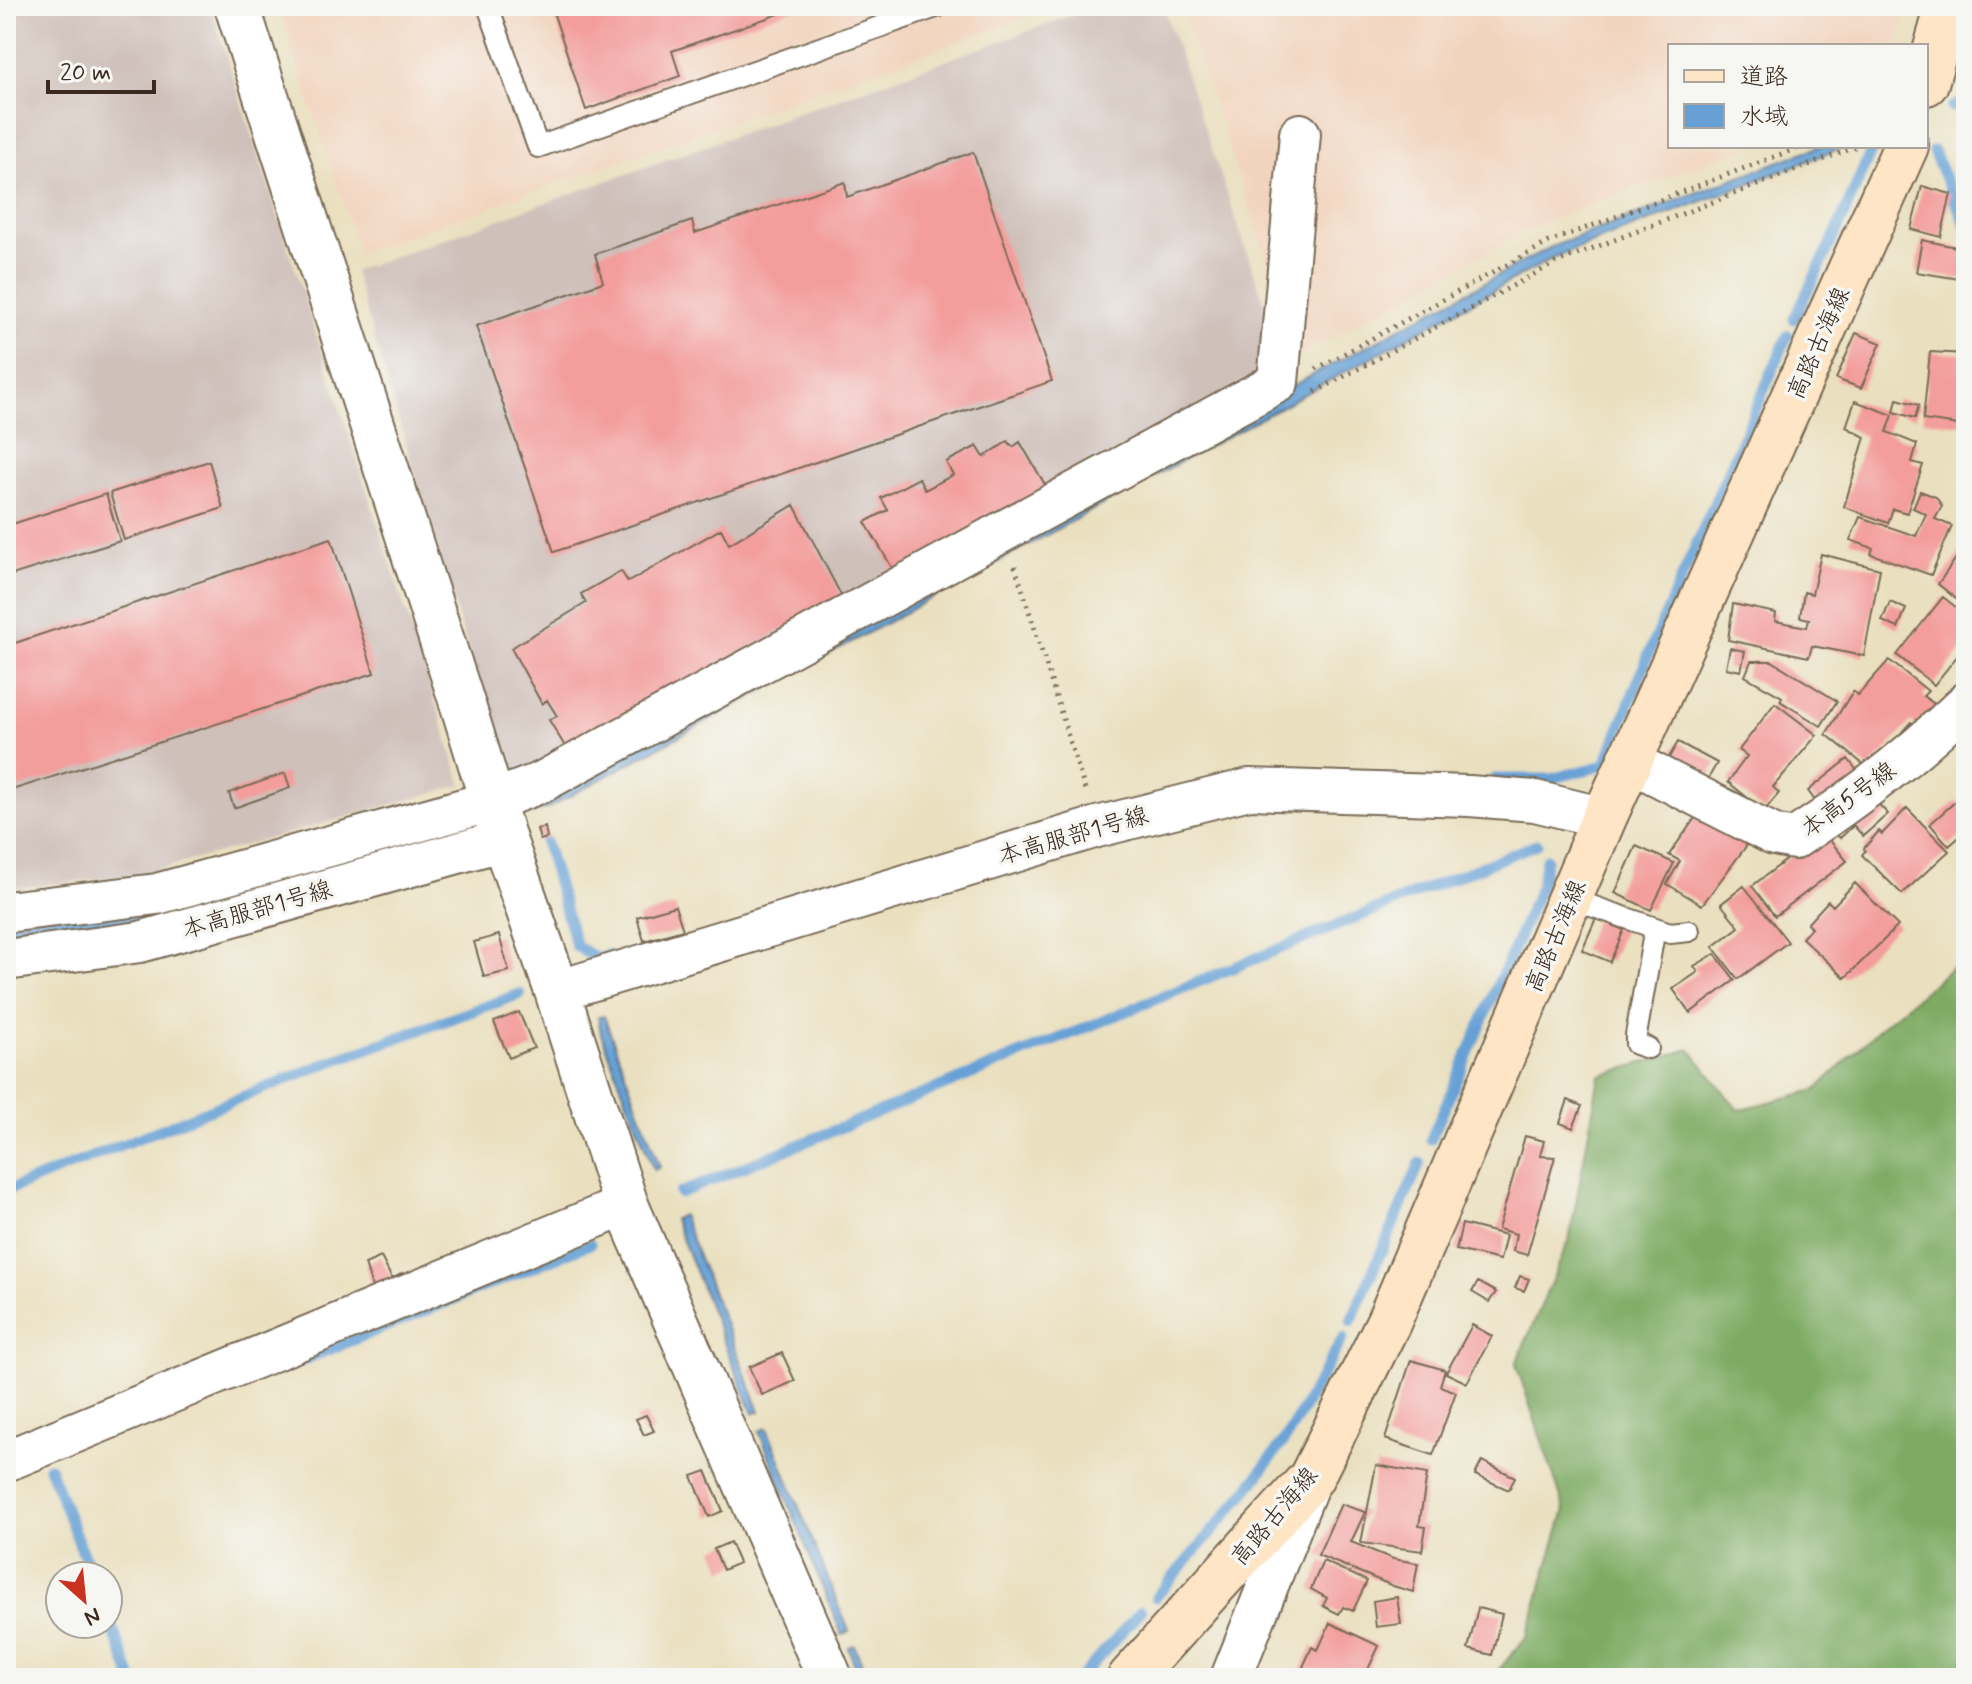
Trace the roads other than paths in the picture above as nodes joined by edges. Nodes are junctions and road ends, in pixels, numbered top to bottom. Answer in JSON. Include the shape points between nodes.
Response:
{"nodes":[{"id":1,"x":237,"y":6,"type":"edge"},
{"id":2,"x":488,"y":6,"type":"edge"},
{"id":3,"x":939,"y":6,"type":"edge"},
{"id":4,"x":1948,"y":6,"type":"edge"},
{"id":5,"x":1928,"y":76,"type":"edge"},
{"id":6,"x":1300,"y":134,"type":"dead end"},
{"id":7,"x":1905,"y":148,"type":"edge"},
{"id":8,"x":1966,"y":703,"type":"edge"},
{"id":9,"x":1631,"y":762,"type":"junction"},
{"id":10,"x":1604,"y":818,"type":"junction"},
{"id":11,"x":498,"y":820,"type":"junction"},
{"id":12,"x":1571,"y":899,"type":"junction"},
{"id":13,"x":6,"y":912,"type":"edge"},
{"id":14,"x":1655,"y":928,"type":"junction"},
{"id":15,"x":1689,"y":931,"type":"dead end"},
{"id":16,"x":6,"y":960,"type":"edge"},
{"id":17,"x":557,"y":991,"type":"junction"},
{"id":18,"x":1648,"y":1048,"type":"dead end"},
{"id":19,"x":626,"y":1205,"type":"junction"},
{"id":20,"x":6,"y":1461,"type":"edge"},
{"id":21,"x":1311,"y":1478,"type":"junction"},
{"id":22,"x":830,"y":1678,"type":"edge"},
{"id":23,"x":1130,"y":1678,"type":"edge"},
{"id":24,"x":1231,"y":1678,"type":"edge"}],
"edges":[{"from":1,"to":11,"type":"street"},
{"from":2,"to":3,"type":"lane","via":[[538,147]]},
{"from":4,"to":5,"type":"main road"},
{"from":6,"to":11,"type":"street","via":[[1278,382],[542,782]]},
{"from":7,"to":9,"type":"main road","name":"高路古海線"},
{"from":8,"to":9,"type":"street","name":"本高5号線","via":[[1914,751],[1794,839],[1774,835]]},
{"from":9,"to":10,"type":"main road","name":"高路古海線"},
{"from":10,"to":12,"type":"main road","name":"高路古海線"},
{"from":10,"to":17,"type":"street","name":"本高服部1号線","via":[[1535,801],[1249,789],[1097,827]]},
{"from":11,"to":13,"type":"street","via":[[157,894]]},
{"from":11,"to":16,"type":"street","name":"本高服部1号線","via":[[140,942]]},
{"from":11,"to":17,"type":"street"},
{"from":12,"to":14,"type":"lane"},
{"from":12,"to":21,"type":"main road","name":"高路古海線","via":[[1389,1321]]},
{"from":14,"to":15,"type":"lane"},
{"from":14,"to":18,"type":"lane","via":[[1636,1035],[1636,1044]]},
{"from":17,"to":19,"type":"street"},
{"from":19,"to":20,"type":"street"},
{"from":19,"to":22,"type":"street"},
{"from":21,"to":23,"type":"main road","name":"高路古海線"},
{"from":21,"to":24,"type":"street"}]}
